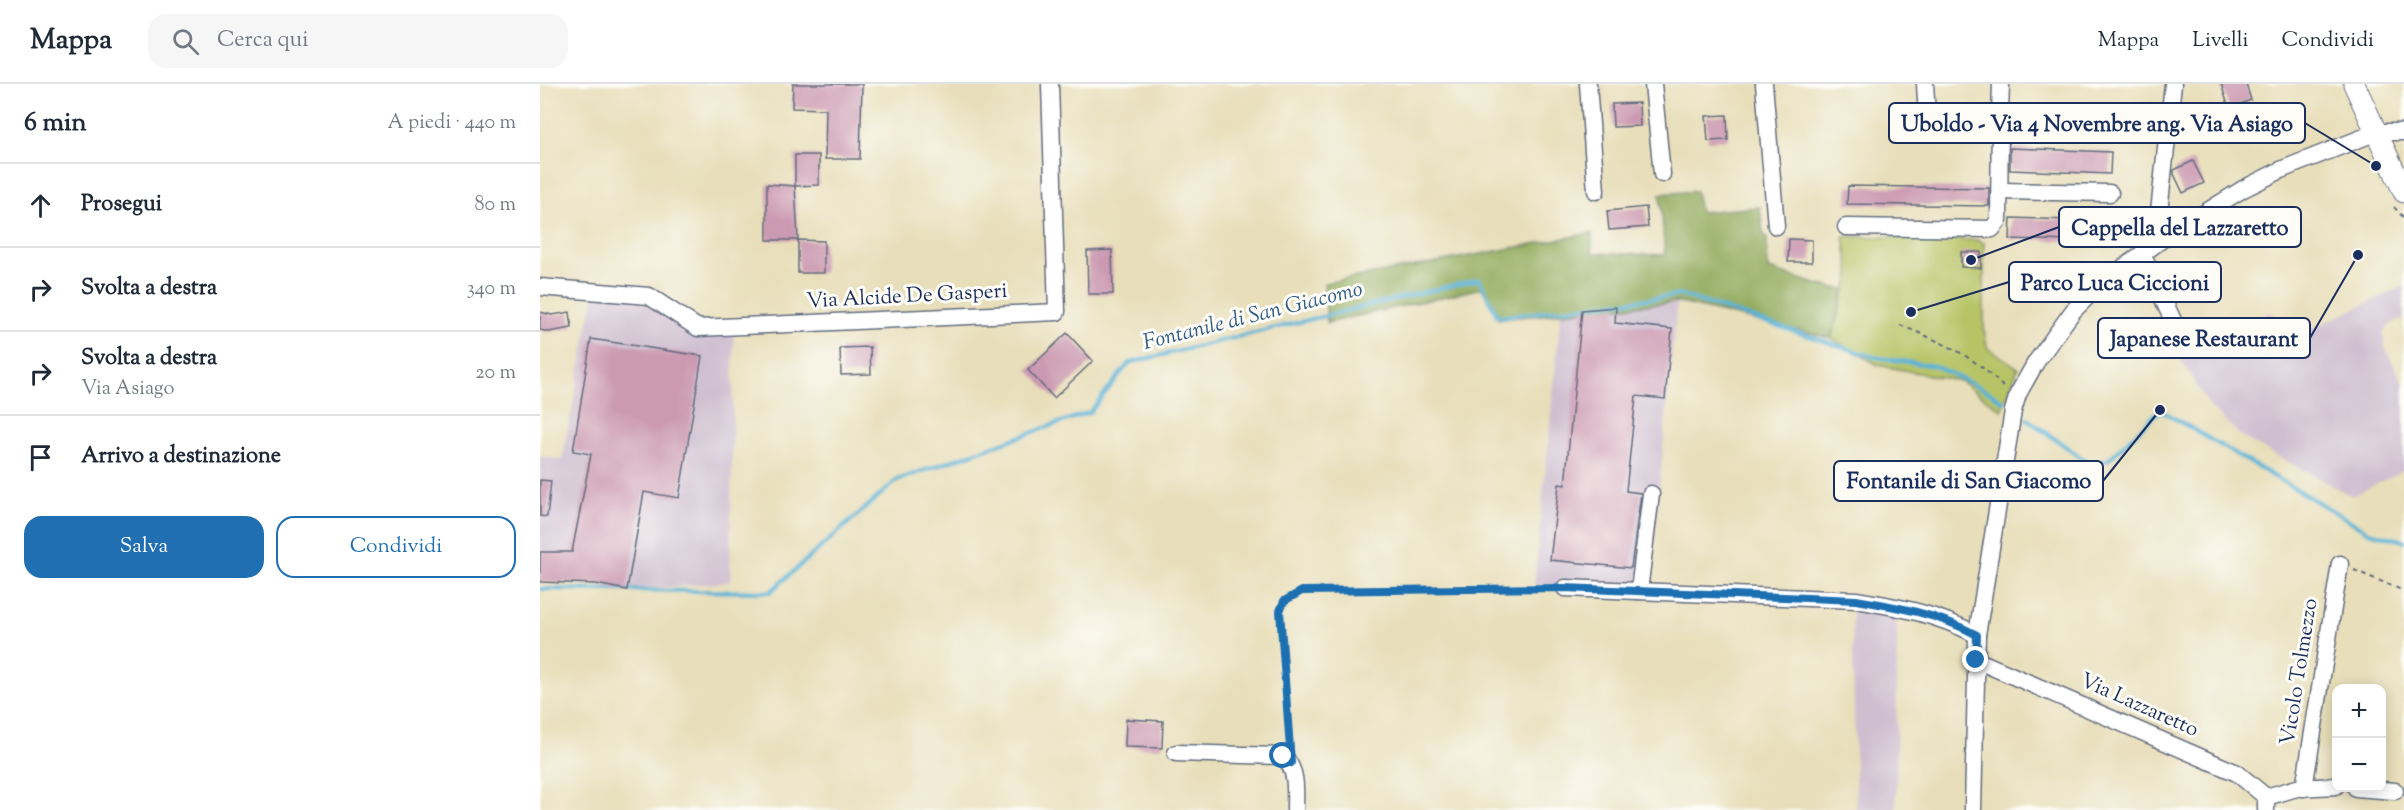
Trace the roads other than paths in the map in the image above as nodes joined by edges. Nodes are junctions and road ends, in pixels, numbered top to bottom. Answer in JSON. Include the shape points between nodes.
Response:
{"nodes":[{"id":1,"x":1050,"y":84,"type":"edge"},
{"id":2,"x":1588,"y":84,"type":"edge"},
{"id":3,"x":1653,"y":84,"type":"edge"},
{"id":4,"x":1764,"y":84,"type":"edge"},
{"id":5,"x":1925,"y":84,"type":"edge"},
{"id":6,"x":2001,"y":84,"type":"edge"},
{"id":7,"x":2173,"y":84,"type":"edge"},
{"id":8,"x":2354,"y":84,"type":"edge"},
{"id":9,"x":2000,"y":114,"type":"junction"},
{"id":10,"x":2378,"y":132,"type":"junction"},
{"id":11,"x":2404,"y":132,"type":"edge"},
{"id":12,"x":1662,"y":174,"type":"dead end"},
{"id":13,"x":1596,"y":191,"type":"dead end"},
{"id":14,"x":2000,"y":191,"type":"junction"},
{"id":15,"x":2404,"y":192,"type":"edge"},
{"id":16,"x":2109,"y":194,"type":"dead end"},
{"id":17,"x":1776,"y":226,"type":"dead end"},
{"id":18,"x":1846,"y":227,"type":"dead end"},
{"id":19,"x":2161,"y":240,"type":"junction"},
{"id":20,"x":2142,"y":254,"type":"junction"},
{"id":21,"x":540,"y":287,"type":"edge"},
{"id":22,"x":2183,"y":342,"type":"dead end"},
{"id":23,"x":1650,"y":494,"type":"dead end"},
{"id":24,"x":2340,"y":564,"type":"road end"},
{"id":25,"x":1564,"y":588,"type":"road end"},
{"id":26,"x":1639,"y":591,"type":"junction"},
{"id":27,"x":1977,"y":635,"type":"junction"},
{"id":28,"x":1976,"y":660,"type":"junction"},
{"id":29,"x":1176,"y":753,"type":"dead end"},
{"id":30,"x":2332,"y":786,"type":"edge"},
{"id":31,"x":2304,"y":788,"type":"junction"},
{"id":32,"x":2386,"y":790,"type":"edge"},
{"id":33,"x":2395,"y":791,"type":"dead end"},
{"id":34,"x":2266,"y":804,"type":"edge"},
{"id":35,"x":1295,"y":810,"type":"edge"},
{"id":36,"x":1973,"y":810,"type":"edge"}],
"edges":[{"from":1,"to":21,"type":"street","name":"Via Alcide De Gasperi","via":[[1057,312],[698,328],[650,296]]},
{"from":2,"to":13,"type":"street"},
{"from":3,"to":12,"type":"street"},
{"from":4,"to":17,"type":"street"},
{"from":5,"to":9,"type":"street","via":[[1927,116]]},
{"from":6,"to":9,"type":"street"},
{"from":7,"to":19,"type":"street","via":[[2158,221]]},
{"from":8,"to":10,"type":"main road"},
{"from":9,"to":14,"type":"street"},
{"from":10,"to":11,"type":"street"},
{"from":10,"to":15,"type":"main road"},
{"from":10,"to":19,"type":"street","via":[[2243,189]]},
{"from":14,"to":16,"type":"street"},
{"from":14,"to":18,"type":"street","via":[[1999,220],[1992,229]]},
{"from":19,"to":20,"type":"street"},
{"from":20,"to":22,"type":"street"},
{"from":20,"to":27,"type":"street","via":[[2097,287],[2073,311],[2036,362],[2016,402]]},
{"from":23,"to":26,"type":"street"},
{"from":24,"to":31,"type":"street","name":"Vicolo Tolmezzo"},
{"from":25,"to":26,"type":"street"},
{"from":26,"to":27,"type":"street","via":[[1856,600],[1936,616]]},
{"from":27,"to":28,"type":"street"},
{"from":28,"to":34,"type":"street","name":"Via Lazzaretto","via":[[2237,773]]},
{"from":28,"to":36,"type":"street"},
{"from":29,"to":35,"type":"street","via":[[1283,756],[1291,763],[1294,774]]},
{"from":30,"to":31,"type":"street"},
{"from":31,"to":34,"type":"street"},
{"from":32,"to":33,"type":"street"}]}
